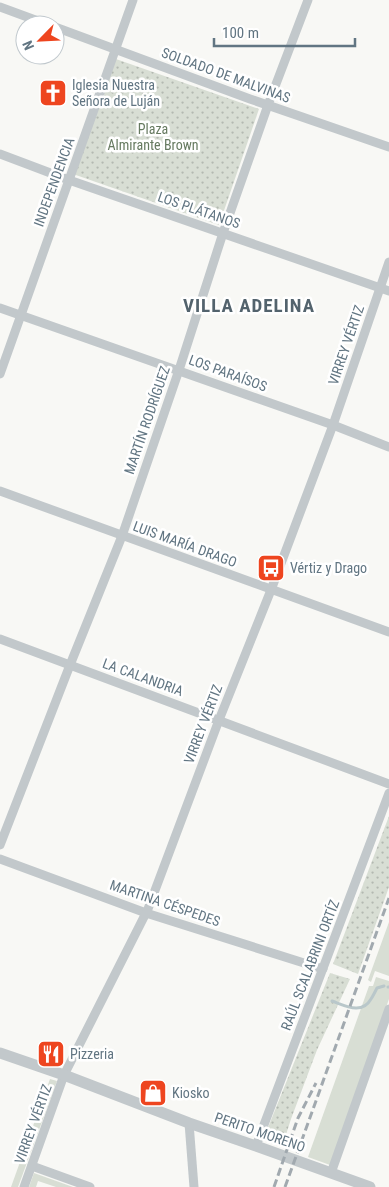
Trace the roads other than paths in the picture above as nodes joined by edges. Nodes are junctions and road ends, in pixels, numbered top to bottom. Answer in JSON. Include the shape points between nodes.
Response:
{"nodes":[{"id":1,"x":133,"y":0,"type":"edge"},
{"id":2,"x":308,"y":0,"type":"edge"},
{"id":3,"x":0,"y":6,"type":"edge"},
{"id":4,"x":23,"y":15,"type":"edge"},
{"id":5,"x":65,"y":31,"type":"edge"},
{"id":6,"x":115,"y":50,"type":"junction"},
{"id":7,"x":268,"y":105,"type":"junction"},
{"id":8,"x":389,"y":147,"type":"edge"},
{"id":9,"x":0,"y":154,"type":"edge"},
{"id":10,"x":69,"y":180,"type":"junction"},
{"id":11,"x":223,"y":233,"type":"junction"},
{"id":12,"x":389,"y":262,"type":"edge"},
{"id":13,"x":385,"y":289,"type":"edge"},
{"id":14,"x":0,"y":308,"type":"edge"},
{"id":15,"x":21,"y":316,"type":"junction"},
{"id":16,"x":179,"y":370,"type":"junction"},
{"id":17,"x":0,"y":374,"type":"edge"},
{"id":18,"x":333,"y":425,"type":"junction"},
{"id":19,"x":389,"y":447,"type":"edge"},
{"id":20,"x":0,"y":491,"type":"edge"},
{"id":21,"x":122,"y":536,"type":"junction"},
{"id":22,"x":271,"y":590,"type":"junction"},
{"id":23,"x":389,"y":632,"type":"edge"},
{"id":24,"x":0,"y":639,"type":"edge"},
{"id":25,"x":70,"y":665,"type":"junction"},
{"id":26,"x":219,"y":720,"type":"junction"},
{"id":27,"x":389,"y":784,"type":"edge"},
{"id":28,"x":389,"y":793,"type":"edge"},
{"id":29,"x":0,"y":845,"type":"edge"},
{"id":30,"x":0,"y":859,"type":"edge"},
{"id":31,"x":146,"y":913,"type":"junction"},
{"id":32,"x":322,"y":969,"type":"junction"},
{"id":33,"x":389,"y":1009,"type":"edge"},
{"id":34,"x":0,"y":1053,"type":"edge"},
{"id":35,"x":64,"y":1075,"type":"junction"},
{"id":36,"x":189,"y":1123,"type":"junction"},
{"id":37,"x":256,"y":1146,"type":"junction"},
{"id":38,"x":32,"y":1166,"type":"junction"},
{"id":39,"x":331,"y":1173,"type":"junction"},
{"id":40,"x":24,"y":1187,"type":"edge"},
{"id":41,"x":90,"y":1187,"type":"edge"},
{"id":42,"x":194,"y":1187,"type":"edge"},
{"id":43,"x":370,"y":1187,"type":"edge"}],
"edges":[{"from":1,"to":6,"type":"street","name":"INDEPENDENCIA"},
{"from":2,"to":7,"type":"street","name":"MARTÍN RODRÍGUEZ"},
{"from":3,"to":4,"type":"street"},
{"from":5,"to":6,"type":"street","name":"SOLDADO DE MALVINAS"},
{"from":6,"to":7,"type":"street","name":"SOLDADO DE MALVINAS"},
{"from":6,"to":10,"type":"street","name":"INDEPENDENCIA"},
{"from":7,"to":8,"type":"street","name":"SOLDADO DE MALVINAS"},
{"from":7,"to":11,"type":"street","name":"MARTÍN RODRÍGUEZ"},
{"from":9,"to":10,"type":"street","name":"LOS PLÁTANOS"},
{"from":10,"to":11,"type":"street","name":"LOS PLÁTANOS"},
{"from":10,"to":15,"type":"street","name":"INDEPENDENCIA"},
{"from":11,"to":13,"type":"street","name":"LOS PLÁTANOS"},
{"from":11,"to":16,"type":"street","name":"MARTÍN RODRÍGUEZ"},
{"from":12,"to":13,"type":"street","name":"VIRREY VÉRTIZ"},
{"from":13,"to":18,"type":"street","name":"VIRREY VÉRTIZ"},
{"from":14,"to":15,"type":"street","name":"LOS PARAÍSOS"},
{"from":15,"to":16,"type":"street","name":"LOS PARAÍSOS"},
{"from":15,"to":17,"type":"street","name":"INDEPENDENCIA"},
{"from":16,"to":18,"type":"street","name":"LOS PARAÍSOS"},
{"from":16,"to":21,"type":"street","name":"MARTÍN RODRÍGUEZ"},
{"from":18,"to":19,"type":"street","name":"LOS PARAÍSOS"},
{"from":18,"to":22,"type":"street","name":"VIRREY VÉRTIZ"},
{"from":20,"to":21,"type":"street","name":"LUIS MARÍA DRAGO"},
{"from":21,"to":22,"type":"street","name":"LUIS MARÍA DRAGO"},
{"from":21,"to":25,"type":"street","name":"MARTÍN RODRÍGUEZ"},
{"from":22,"to":23,"type":"street","name":"LUIS MARÍA DRAGO"},
{"from":22,"to":26,"type":"street","name":"VIRREY VÉRTIZ"},
{"from":24,"to":25,"type":"street","name":"LA CALANDRIA"},
{"from":25,"to":26,"type":"street","name":"LA CALANDRIA"},
{"from":25,"to":29,"type":"street","name":"MARTÍN RODRÍGUEZ"},
{"from":26,"to":27,"type":"street","name":"LA CALANDRIA"},
{"from":26,"to":31,"type":"street","name":"VIRREY VÉRTIZ"},
{"from":28,"to":32,"type":"street","name":"RAÚL SCALABRINI ORTÍZ"},
{"from":30,"to":31,"type":"street","name":"MARTINA CÉSPEDES"},
{"from":31,"to":32,"type":"street","name":"MARTINA CÉSPEDES"},
{"from":31,"to":35,"type":"street","name":"VIRREY VÉRTIZ"},
{"from":32,"to":37,"type":"street","name":"RAÚL SCALABRINI ORTÍZ"},
{"from":33,"to":39,"type":"street"},
{"from":34,"to":35,"type":"street","name":"PERITO MORENO"},
{"from":35,"to":36,"type":"street","name":"PERITO MORENO"},
{"from":35,"to":38,"type":"street","name":"VIRREY VÉRTIZ"},
{"from":36,"to":37,"type":"street","name":"PERITO MORENO"},
{"from":36,"to":42,"type":"street"},
{"from":37,"to":39,"type":"street","name":"PERITO MORENO"},
{"from":38,"to":40,"type":"street","name":"VIRREY VÉRTIZ"},
{"from":38,"to":41,"type":"street"},
{"from":39,"to":43,"type":"street","name":"PERITO MORENO"}]}
